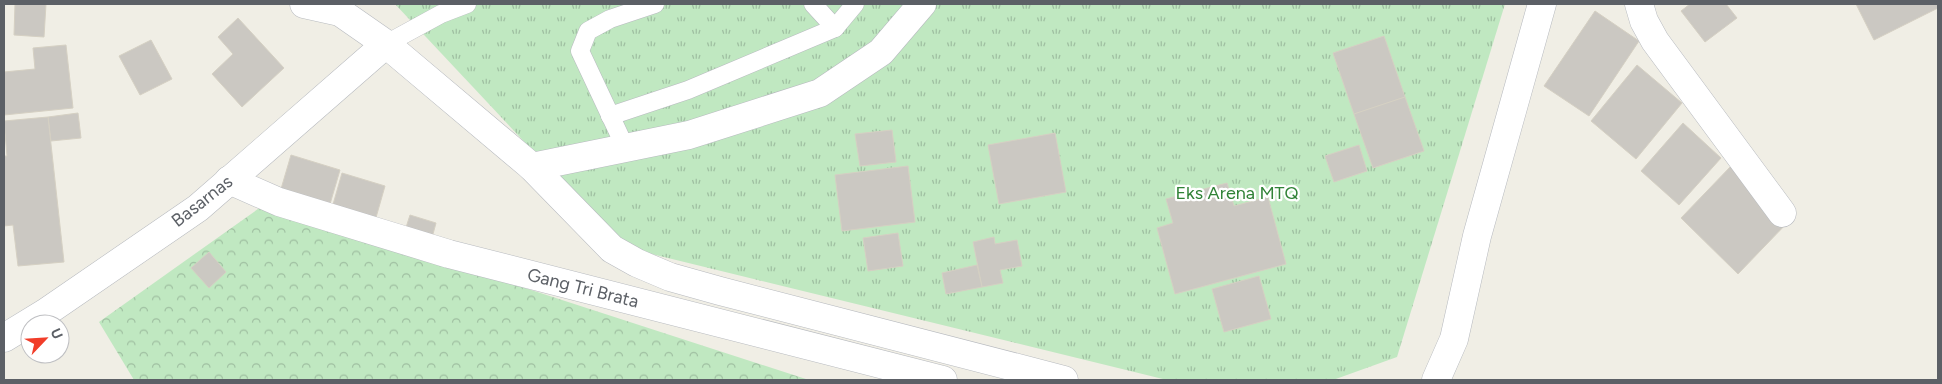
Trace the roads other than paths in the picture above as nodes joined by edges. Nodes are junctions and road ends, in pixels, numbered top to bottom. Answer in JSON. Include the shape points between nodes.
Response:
{"nodes":[{"id":1,"x":304,"y":4,"type":"edge"},
{"id":2,"x":467,"y":4,"type":"edge"},
{"id":3,"x":655,"y":4,"type":"edge"},
{"id":4,"x":813,"y":4,"type":"edge"},
{"id":5,"x":855,"y":4,"type":"edge"},
{"id":6,"x":922,"y":4,"type":"edge"},
{"id":7,"x":1542,"y":4,"type":"edge"},
{"id":8,"x":1639,"y":4,"type":"edge"},
{"id":9,"x":835,"y":28,"type":"junction"},
{"id":10,"x":386,"y":44,"type":"junction"},
{"id":11,"x":610,"y":116,"type":"junction"},
{"id":12,"x":626,"y":149,"type":"junction"},
{"id":13,"x":532,"y":167,"type":"junction"},
{"id":14,"x":229,"y":180,"type":"junction"},
{"id":15,"x":1782,"y":213,"type":"dead end"},
{"id":16,"x":4,"y":338,"type":"edge"},
{"id":17,"x":943,"y":380,"type":"edge"},
{"id":18,"x":1064,"y":380,"type":"edge"},
{"id":19,"x":1436,"y":380,"type":"edge"}],
"edges":[{"from":1,"to":10,"type":"street","via":[[340,12]]},
{"from":2,"to":10,"type":"lane","via":[[441,14]]},
{"from":3,"to":11,"type":"lane","via":[[610,19],[588,31],[580,50]]},
{"from":4,"to":9,"type":"lane"},
{"from":5,"to":9,"type":"lane"},
{"from":6,"to":12,"type":"street","via":[[881,52],[820,93],[689,135]]},
{"from":7,"to":19,"type":"street","via":[[1477,236],[1454,339]]},
{"from":8,"to":15,"type":"street","via":[[1655,40]]},
{"from":9,"to":11,"type":"lane","via":[[688,90]]},
{"from":10,"to":13,"type":"street"},
{"from":10,"to":14,"type":"street","name":"Basarnas"},
{"from":11,"to":12,"type":"lane"},
{"from":12,"to":13,"type":"street"},
{"from":13,"to":18,"type":"street","via":[[612,249],[637,263],[670,276]]},
{"from":14,"to":16,"type":"street","name":"Basarnas","via":[[190,213]]},
{"from":14,"to":17,"type":"street","name":"Gang Tri Brata","via":[[279,202],[449,254]]}]}
